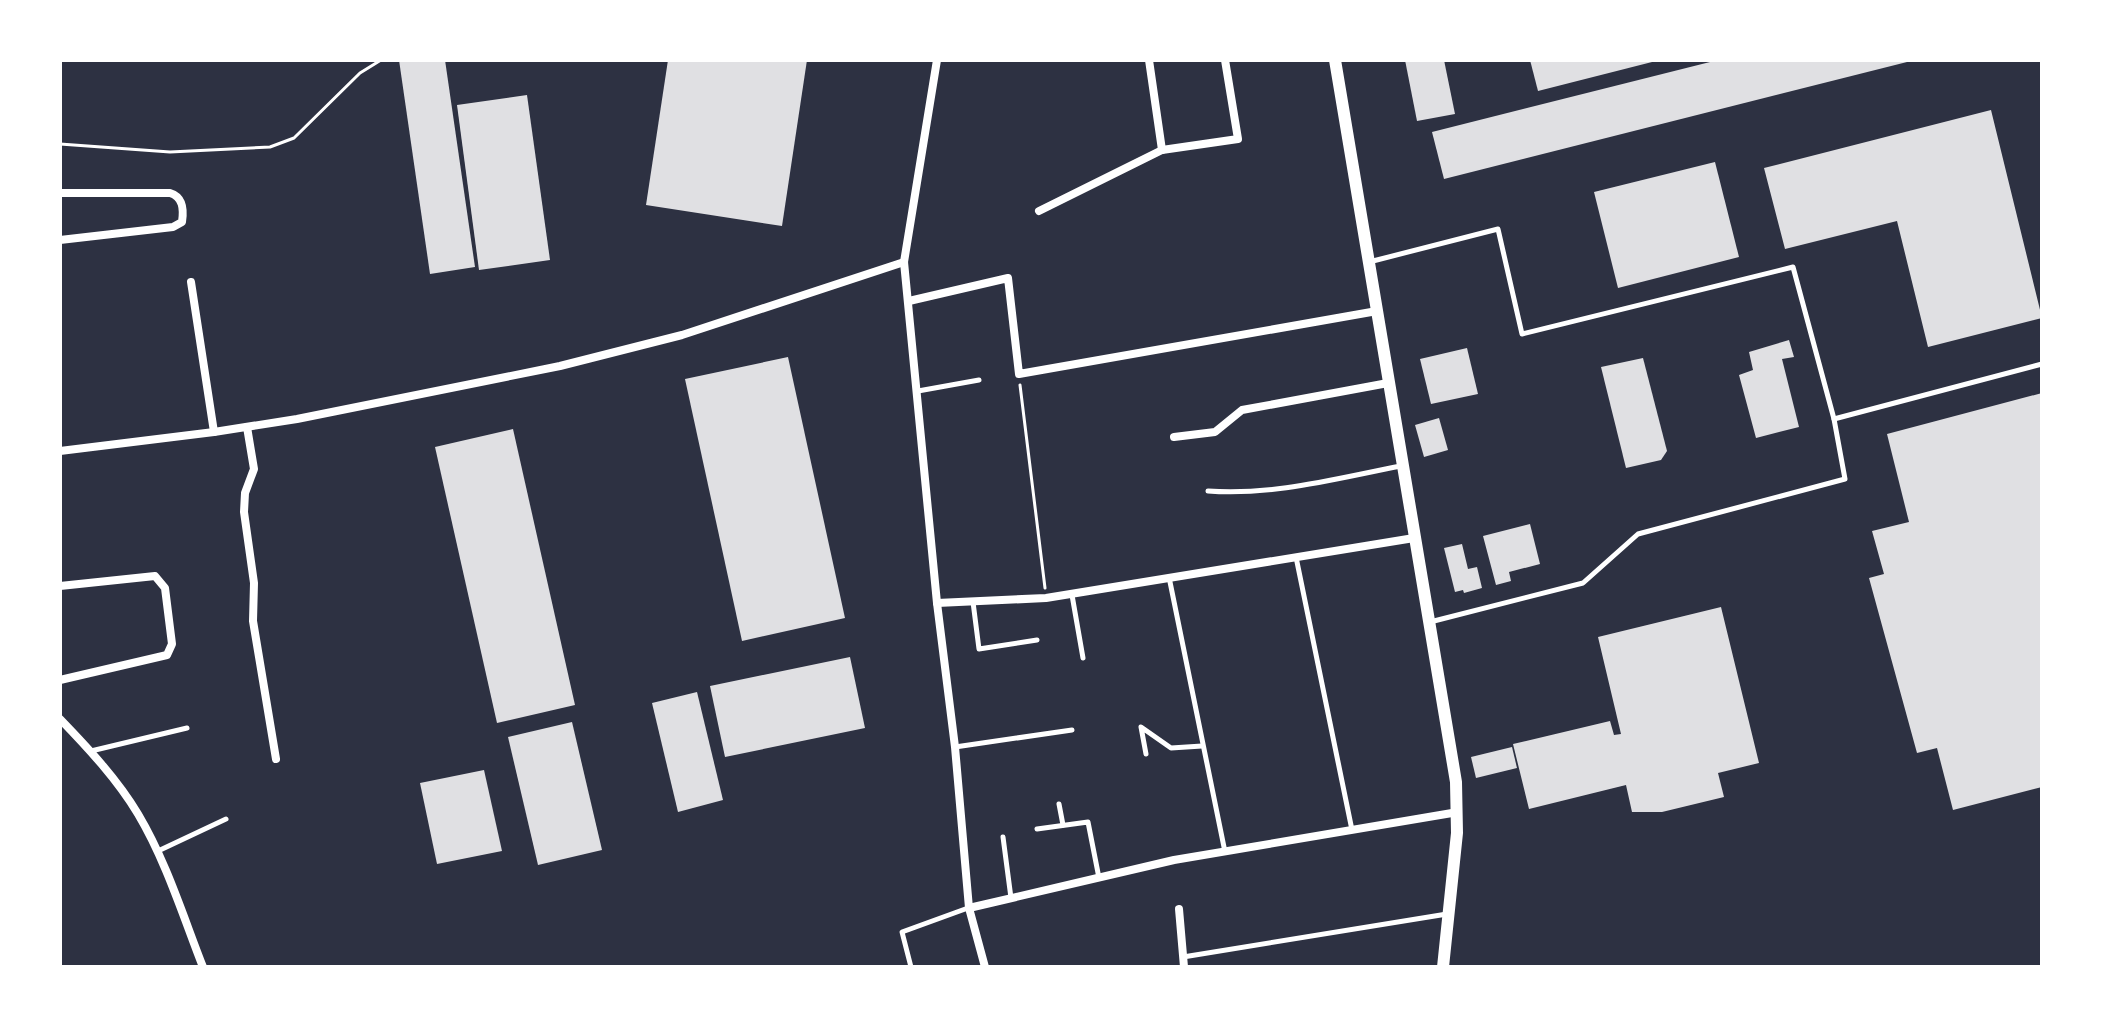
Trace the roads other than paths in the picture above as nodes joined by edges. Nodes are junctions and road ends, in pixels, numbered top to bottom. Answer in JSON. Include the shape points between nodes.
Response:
{"nodes":[{"id":1,"x":937,"y":60,"type":"edge"},
{"id":2,"x":1149,"y":60,"type":"edge"},
{"id":3,"x":1225,"y":60,"type":"edge"},
{"id":4,"x":1335,"y":60,"type":"edge"},
{"id":5,"x":1162,"y":150,"type":"junction"},
{"id":6,"x":60,"y":193,"type":"edge"},
{"id":7,"x":1039,"y":211,"type":"dead end"},
{"id":8,"x":60,"y":240,"type":"edge"},
{"id":9,"x":904,"y":262,"type":"junction"},
{"id":10,"x":1368,"y":263,"type":"junction"},
{"id":11,"x":191,"y":282,"type":"dead end"},
{"id":12,"x":909,"y":301,"type":"junction"},
{"id":13,"x":1377,"y":311,"type":"junction"},
{"id":14,"x":2042,"y":364,"type":"edge"},
{"id":15,"x":979,"y":380,"type":"dead end"},
{"id":16,"x":1388,"y":383,"type":"junction"},
{"id":17,"x":918,"y":391,"type":"junction"},
{"id":18,"x":1834,"y":419,"type":"junction"},
{"id":19,"x":247,"y":427,"type":"junction"},
{"id":20,"x":214,"y":432,"type":"junction"},
{"id":21,"x":1174,"y":437,"type":"dead end"},
{"id":22,"x":60,"y":451,"type":"edge"},
{"id":23,"x":1402,"y":466,"type":"junction"},
{"id":24,"x":1208,"y":491,"type":"dead end"},
{"id":25,"x":1414,"y":538,"type":"junction"},
{"id":26,"x":1296,"y":557,"type":"junction"},
{"id":27,"x":1169,"y":577,"type":"junction"},
{"id":28,"x":60,"y":586,"type":"edge"},
{"id":29,"x":1072,"y":594,"type":"junction"},
{"id":30,"x":973,"y":602,"type":"junction"},
{"id":31,"x":937,"y":603,"type":"junction"},
{"id":32,"x":1430,"y":622,"type":"junction"},
{"id":33,"x":1037,"y":640,"type":"dead end"},
{"id":34,"x":1083,"y":658,"type":"dead end"},
{"id":35,"x":60,"y":680,"type":"edge"},
{"id":36,"x":60,"y":719,"type":"edge"},
{"id":37,"x":187,"y":728,"type":"dead end"},
{"id":38,"x":1072,"y":730,"type":"dead end"},
{"id":39,"x":1202,"y":746,"type":"junction"},
{"id":40,"x":955,"y":747,"type":"junction"},
{"id":41,"x":91,"y":751,"type":"junction"},
{"id":42,"x":1146,"y":754,"type":"dead end"},
{"id":43,"x":276,"y":759,"type":"dead end"},
{"id":44,"x":1059,"y":804,"type":"dead end"},
{"id":45,"x":1458,"y":812,"type":"junction"},
{"id":46,"x":226,"y":819,"type":"dead end"},
{"id":47,"x":1063,"y":825,"type":"junction"},
{"id":48,"x":1037,"y":829,"type":"dead end"},
{"id":49,"x":1352,"y":831,"type":"junction"},
{"id":50,"x":1003,"y":837,"type":"dead end"},
{"id":51,"x":157,"y":852,"type":"junction"},
{"id":52,"x":1225,"y":853,"type":"junction"},
{"id":53,"x":1099,"y":879,"type":"junction"},
{"id":54,"x":1011,"y":898,"type":"junction"},
{"id":55,"x":969,"y":908,"type":"junction"},
{"id":56,"x":1179,"y":909,"type":"dead end"},
{"id":57,"x":1448,"y":914,"type":"junction"},
{"id":58,"x":1183,"y":957,"type":"junction"},
{"id":59,"x":203,"y":967,"type":"edge"},
{"id":60,"x":911,"y":967,"type":"edge"},
{"id":61,"x":985,"y":967,"type":"edge"},
{"id":62,"x":1184,"y":967,"type":"edge"},
{"id":63,"x":1443,"y":967,"type":"edge"}],
"edges":[{"from":1,"to":9,"type":"street"},
{"from":2,"to":5,"type":"street"},
{"from":3,"to":5,"type":"street","via":[[1238,139]]},
{"from":4,"to":10,"type":"street"},
{"from":5,"to":7,"type":"street"},
{"from":6,"to":8,"type":"street","via":[[170,193],[182,203],[183,212],[182,222],[173,227]]},
{"from":9,"to":12,"type":"street"},
{"from":9,"to":19,"type":"street","via":[[682,335],[560,366]]},
{"from":10,"to":13,"type":"street"},
{"from":10,"to":18,"type":"lane","via":[[1498,229],[1522,334],[1793,267]]},
{"from":11,"to":20,"type":"street"},
{"from":12,"to":13,"type":"street","via":[[1008,278],[1019,374]]},
{"from":12,"to":17,"type":"street"},
{"from":13,"to":16,"type":"street"},
{"from":14,"to":18,"type":"lane"},
{"from":15,"to":17,"type":"lane"},
{"from":16,"to":21,"type":"street","via":[[1242,410],[1215,432]]},
{"from":16,"to":23,"type":"street"},
{"from":17,"to":31,"type":"street"},
{"from":18,"to":32,"type":"lane","via":[[1845,479],[1638,534],[1583,583]]},
{"from":19,"to":20,"type":"street"},
{"from":19,"to":43,"type":"street","via":[[254,469],[244,512],[254,583],[253,621]]},
{"from":20,"to":22,"type":"street"},
{"from":23,"to":24,"type":"lane","via":[[1264,491]]},
{"from":23,"to":25,"type":"street"},
{"from":25,"to":26,"type":"street"},
{"from":25,"to":32,"type":"street"},
{"from":26,"to":27,"type":"street"},
{"from":26,"to":49,"type":"lane"},
{"from":27,"to":29,"type":"street"},
{"from":27,"to":39,"type":"lane"},
{"from":28,"to":35,"type":"street","via":[[155,576],[165,588],[172,644],[167,655]]},
{"from":29,"to":30,"type":"street"},
{"from":29,"to":34,"type":"lane"},
{"from":30,"to":31,"type":"street"},
{"from":30,"to":33,"type":"lane","via":[[979,649]]},
{"from":31,"to":40,"type":"street"},
{"from":32,"to":45,"type":"street"},
{"from":36,"to":41,"type":"street"},
{"from":37,"to":41,"type":"lane"},
{"from":38,"to":40,"type":"lane"},
{"from":39,"to":42,"type":"lane","via":[[1171,748],[1141,727]]},
{"from":39,"to":52,"type":"lane"},
{"from":40,"to":55,"type":"street"},
{"from":41,"to":51,"type":"street","via":[[136,811]]},
{"from":44,"to":47,"type":"lane"},
{"from":45,"to":49,"type":"street"},
{"from":45,"to":57,"type":"street"},
{"from":46,"to":51,"type":"lane"},
{"from":47,"to":48,"type":"lane"},
{"from":47,"to":53,"type":"lane","via":[[1088,822]]},
{"from":49,"to":52,"type":"street"},
{"from":50,"to":54,"type":"lane"},
{"from":51,"to":59,"type":"street"},
{"from":52,"to":53,"type":"street"},
{"from":53,"to":54,"type":"street"},
{"from":54,"to":55,"type":"street"},
{"from":55,"to":60,"type":"lane","via":[[902,932]]},
{"from":55,"to":61,"type":"street"},
{"from":56,"to":58,"type":"street"},
{"from":57,"to":58,"type":"lane"},
{"from":57,"to":63,"type":"street"},
{"from":58,"to":62,"type":"street"}]}
